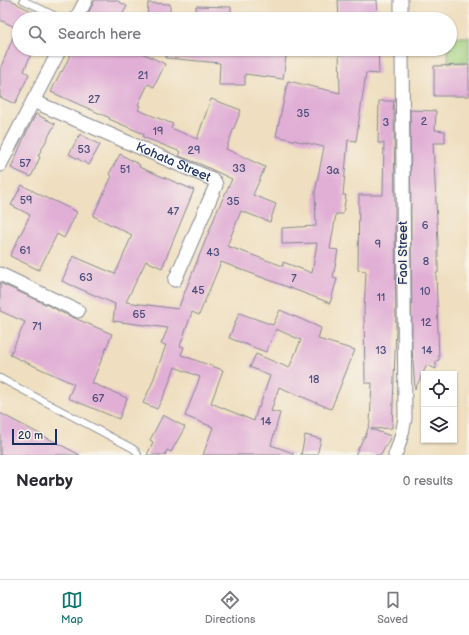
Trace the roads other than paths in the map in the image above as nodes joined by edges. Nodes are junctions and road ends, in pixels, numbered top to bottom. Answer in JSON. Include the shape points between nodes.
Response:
{"nodes":[{"id":1,"x":23,"y":0,"type":"edge"},
{"id":2,"x":86,"y":0,"type":"edge"},
{"id":3,"x":401,"y":0,"type":"edge"},
{"id":4,"x":48,"y":12,"type":"edge"},
{"id":5,"x":80,"y":12,"type":"edge"},
{"id":6,"x":401,"y":12,"type":"edge"},
{"id":7,"x":56,"y":56,"type":"edge"},
{"id":8,"x":402,"y":56,"type":"edge"},
{"id":9,"x":33,"y":101,"type":"junction"},
{"id":10,"x":0,"y":165,"type":"edge"},
{"id":11,"x":0,"y":274,"type":"edge"},
{"id":12,"x":175,"y":280,"type":"dead end"},
{"id":13,"x":78,"y":311,"type":"dead end"},
{"id":14,"x":0,"y":378,"type":"edge"},
{"id":15,"x":138,"y":455,"type":"edge"},
{"id":16,"x":395,"y":455,"type":"edge"}],
"edges":[{"from":1,"to":4,"type":"lane"},
{"from":2,"to":5,"type":"street"},
{"from":3,"to":6,"type":"street"},
{"from":7,"to":9,"type":"street"},
{"from":8,"to":16,"type":"street","name":"Faol Street","via":[[405,418]]},
{"from":9,"to":10,"type":"street"},
{"from":9,"to":12,"type":"street","name":"Kohata Street","via":[[215,182],[216,185]]},
{"from":11,"to":13,"type":"street"},
{"from":14,"to":15,"type":"lane","via":[[132,448]]}]}
